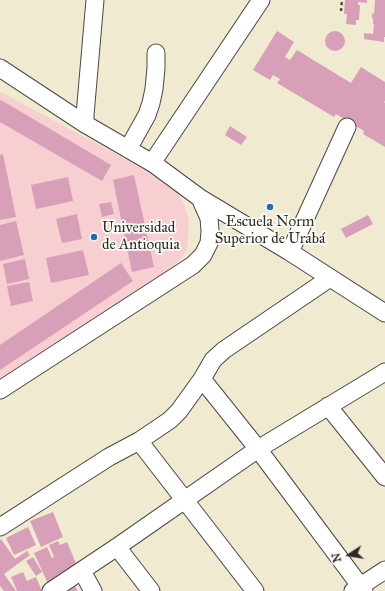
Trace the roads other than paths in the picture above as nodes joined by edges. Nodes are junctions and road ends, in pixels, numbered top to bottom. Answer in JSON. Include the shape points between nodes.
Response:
{"nodes":[{"id":1,"x":95,"y":0,"type":"edge"},
{"id":2,"x":260,"y":0,"type":"edge"},
{"id":3,"x":156,"y":53,"type":"dead end"},
{"id":4,"x":0,"y":68,"type":"edge"},
{"id":5,"x":85,"y":124,"type":"junction"},
{"id":6,"x":347,"y":127,"type":"dead end"},
{"id":7,"x":128,"y":149,"type":"junction"},
{"id":8,"x":152,"y":163,"type":"junction"},
{"id":9,"x":200,"y":198,"type":"junction"},
{"id":10,"x":290,"y":252,"type":"junction"},
{"id":11,"x":330,"y":278,"type":"junction"},
{"id":12,"x":385,"y":313,"type":"edge"},
{"id":13,"x":385,"y":372,"type":"edge"},
{"id":14,"x":202,"y":379,"type":"junction"},
{"id":15,"x":0,"y":390,"type":"edge"},
{"id":16,"x":328,"y":406,"type":"junction"},
{"id":17,"x":139,"y":441,"type":"junction"},
{"id":18,"x":258,"y":449,"type":"junction"},
{"id":19,"x":385,"y":477,"type":"edge"},
{"id":20,"x":184,"y":500,"type":"junction"},
{"id":21,"x":0,"y":526,"type":"edge"},
{"id":22,"x":117,"y":548,"type":"junction"},
{"id":23,"x":385,"y":570,"type":"edge"},
{"id":24,"x":82,"y":571,"type":"junction"},
{"id":25,"x":359,"y":590,"type":"edge"},
{"id":26,"x":51,"y":591,"type":"edge"},
{"id":27,"x":92,"y":591,"type":"edge"},
{"id":28,"x":151,"y":591,"type":"edge"},
{"id":29,"x":255,"y":591,"type":"edge"}],
"edges":[{"from":1,"to":5,"type":"street"},
{"from":2,"to":8,"type":"street"},
{"from":3,"to":7,"type":"street","via":[[151,102],[147,115]]},
{"from":4,"to":5,"type":"street"},
{"from":5,"to":7,"type":"street"},
{"from":6,"to":10,"type":"street"},
{"from":7,"to":8,"type":"street"},
{"from":8,"to":9,"type":"street"},
{"from":9,"to":10,"type":"street"},
{"from":9,"to":15,"type":"street","via":[[209,218],[209,243],[203,255],[193,265]]},
{"from":10,"to":11,"type":"street"},
{"from":11,"to":12,"type":"street"},
{"from":11,"to":14,"type":"street","via":[[224,350],[213,360]]},
{"from":13,"to":16,"type":"street"},
{"from":14,"to":17,"type":"street","via":[[170,420]]},
{"from":14,"to":18,"type":"street"},
{"from":16,"to":18,"type":"street"},
{"from":16,"to":19,"type":"street"},
{"from":17,"to":20,"type":"street"},
{"from":17,"to":21,"type":"street"},
{"from":18,"to":20,"type":"street"},
{"from":18,"to":25,"type":"street"},
{"from":20,"to":22,"type":"street"},
{"from":20,"to":29,"type":"street"},
{"from":22,"to":24,"type":"street"},
{"from":22,"to":28,"type":"street"},
{"from":23,"to":25,"type":"street"},
{"from":24,"to":26,"type":"street"},
{"from":24,"to":27,"type":"street"}]}
